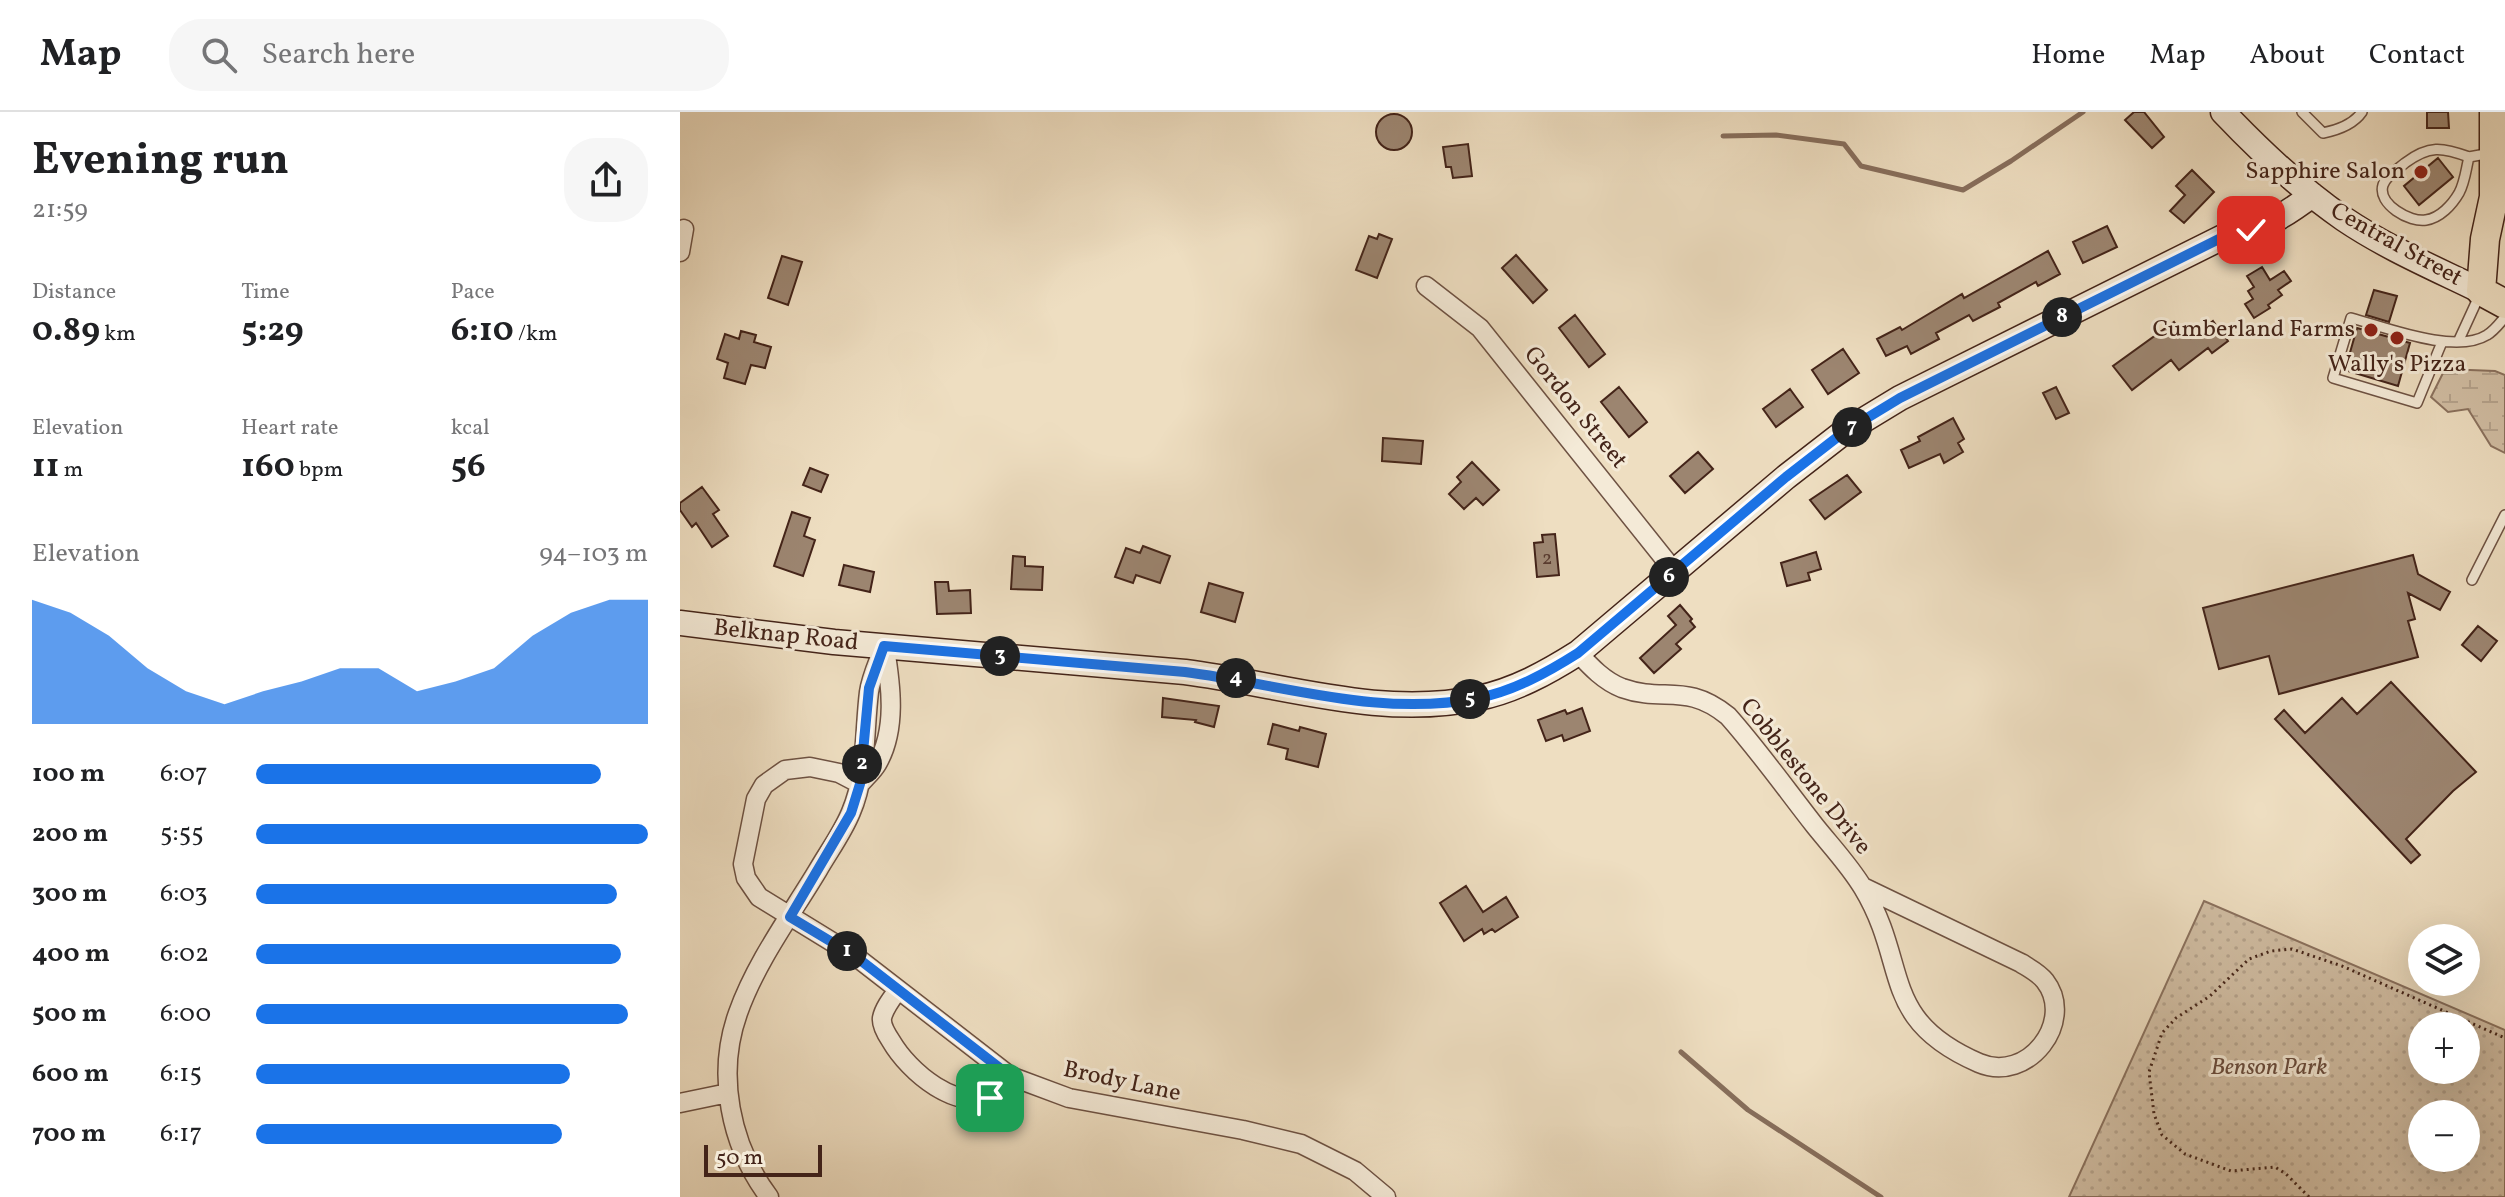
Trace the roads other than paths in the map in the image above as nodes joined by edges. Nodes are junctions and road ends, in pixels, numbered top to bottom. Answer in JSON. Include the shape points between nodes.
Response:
{"nodes":[{"id":1,"x":2223,"y":112,"type":"edge"},
{"id":2,"x":2302,"y":112,"type":"edge"},
{"id":3,"x":2494,"y":112,"type":"edge"},
{"id":4,"x":2357,"y":114,"type":"edge"},
{"id":5,"x":2482,"y":155,"type":"junction"},
{"id":6,"x":2312,"y":195,"type":"junction"},
{"id":7,"x":2494,"y":197,"type":"junction"},
{"id":8,"x":684,"y":229,"type":"dead end"},
{"id":9,"x":2505,"y":233,"type":"edge"},
{"id":10,"x":680,"y":252,"type":"edge"},
{"id":11,"x":1426,"y":286,"type":"dead end"},
{"id":12,"x":2493,"y":298,"type":"edge"},
{"id":13,"x":2505,"y":317,"type":"edge"},
{"id":14,"x":2442,"y":342,"type":"junction"},
{"id":15,"x":2458,"y":342,"type":"junction"},
{"id":16,"x":2505,"y":515,"type":"edge"},
{"id":17,"x":1675,"y":572,"type":"junction"},
{"id":18,"x":2472,"y":580,"type":"dead end"},
{"id":19,"x":680,"y":623,"type":"edge"},
{"id":20,"x":884,"y":646,"type":"junction"},
{"id":21,"x":1578,"y":653,"type":"junction"},
{"id":22,"x":860,"y":784,"type":"junction"},
{"id":23,"x":1863,"y":887,"type":"junction"},
{"id":24,"x":790,"y":917,"type":"junction"},
{"id":25,"x":898,"y":990,"type":"junction"},
{"id":26,"x":1010,"y":1076,"type":"junction"},
{"id":27,"x":728,"y":1093,"type":"junction"},
{"id":28,"x":680,"y":1103,"type":"edge"},
{"id":29,"x":769,"y":1197,"type":"edge"},
{"id":30,"x":1386,"y":1197,"type":"edge"}],
"edges":[{"from":1,"to":6,"type":"street","name":"Central Street"},
{"from":2,"to":4,"type":"lane","via":[[2323,133],[2337,131]]},
{"from":3,"to":5,"type":"main road"},
{"from":5,"to":5,"type":"lane","via":[[2450,206],[2435,217],[2410,218],[2382,195],[2389,176],[2428,150]]},
{"from":5,"to":7,"type":"main road"},
{"from":6,"to":12,"type":"street","name":"Central Street","via":[[2376,238]]},
{"from":6,"to":17,"type":"street","name":"Belknap Road","via":[[2251,230],[2237,230],[1900,398],[1844,432]]},
{"from":7,"to":9,"type":"main road"},
{"from":7,"to":12,"type":"main road","via":[[2485,239]]},
{"from":8,"to":10,"type":"street"},
{"from":11,"to":17,"type":"street","name":"Gordon Street","via":[[1480,328]]},
{"from":12,"to":15,"type":"lane"},
{"from":13,"to":15,"type":"lane","via":[[2486,336]]},
{"from":14,"to":14,"type":"lane","via":[[2351,318],[2333,378],[2417,403]]},
{"from":14,"to":15,"type":"lane"},
{"from":16,"to":18,"type":"lane"},
{"from":17,"to":21,"type":"street","name":"Belknap Road"},
{"from":19,"to":20,"type":"street","name":"Belknap Road"},
{"from":20,"to":21,"type":"street","name":"Belknap Road","via":[[1185,672],[1374,703],[1426,704],[1479,698],[1542,675]]},
{"from":20,"to":22,"type":"street","via":[[869,688]]},
{"from":21,"to":23,"type":"street","name":"Cobblestone Drive","via":[[1599,675],[1622,688],[1694,696],[1717,706]]},
{"from":22,"to":24,"type":"street","via":[[851,813]]},
{"from":22,"to":24,"type":"street","name":"Brody Lane","via":[[828,770],[801,768],[777,774],[759,792],[744,872],[759,897]]},
{"from":23,"to":23,"type":"street","name":"Cobblestone Drive","via":[[1880,921],[1906,1003],[1921,1026],[1948,1047],[1989,1066],[2007,1068],[2031,1058],[2047,1037],[2054,1009],[2042,977]]},
{"from":24,"to":25,"type":"street","name":"Brody Lane","via":[[855,956]]},
{"from":24,"to":27,"type":"street","via":[[737,1014]]},
{"from":25,"to":26,"type":"street","name":"Brody Lane"},
{"from":25,"to":26,"type":"street","via":[[883,1024],[921,1078],[977,1099],[995,1095]]},
{"from":26,"to":30,"type":"street","name":"Brody Lane","via":[[1069,1098],[1301,1144],[1355,1171]]},
{"from":27,"to":28,"type":"street"},
{"from":27,"to":29,"type":"street","via":[[743,1151]]}]}
